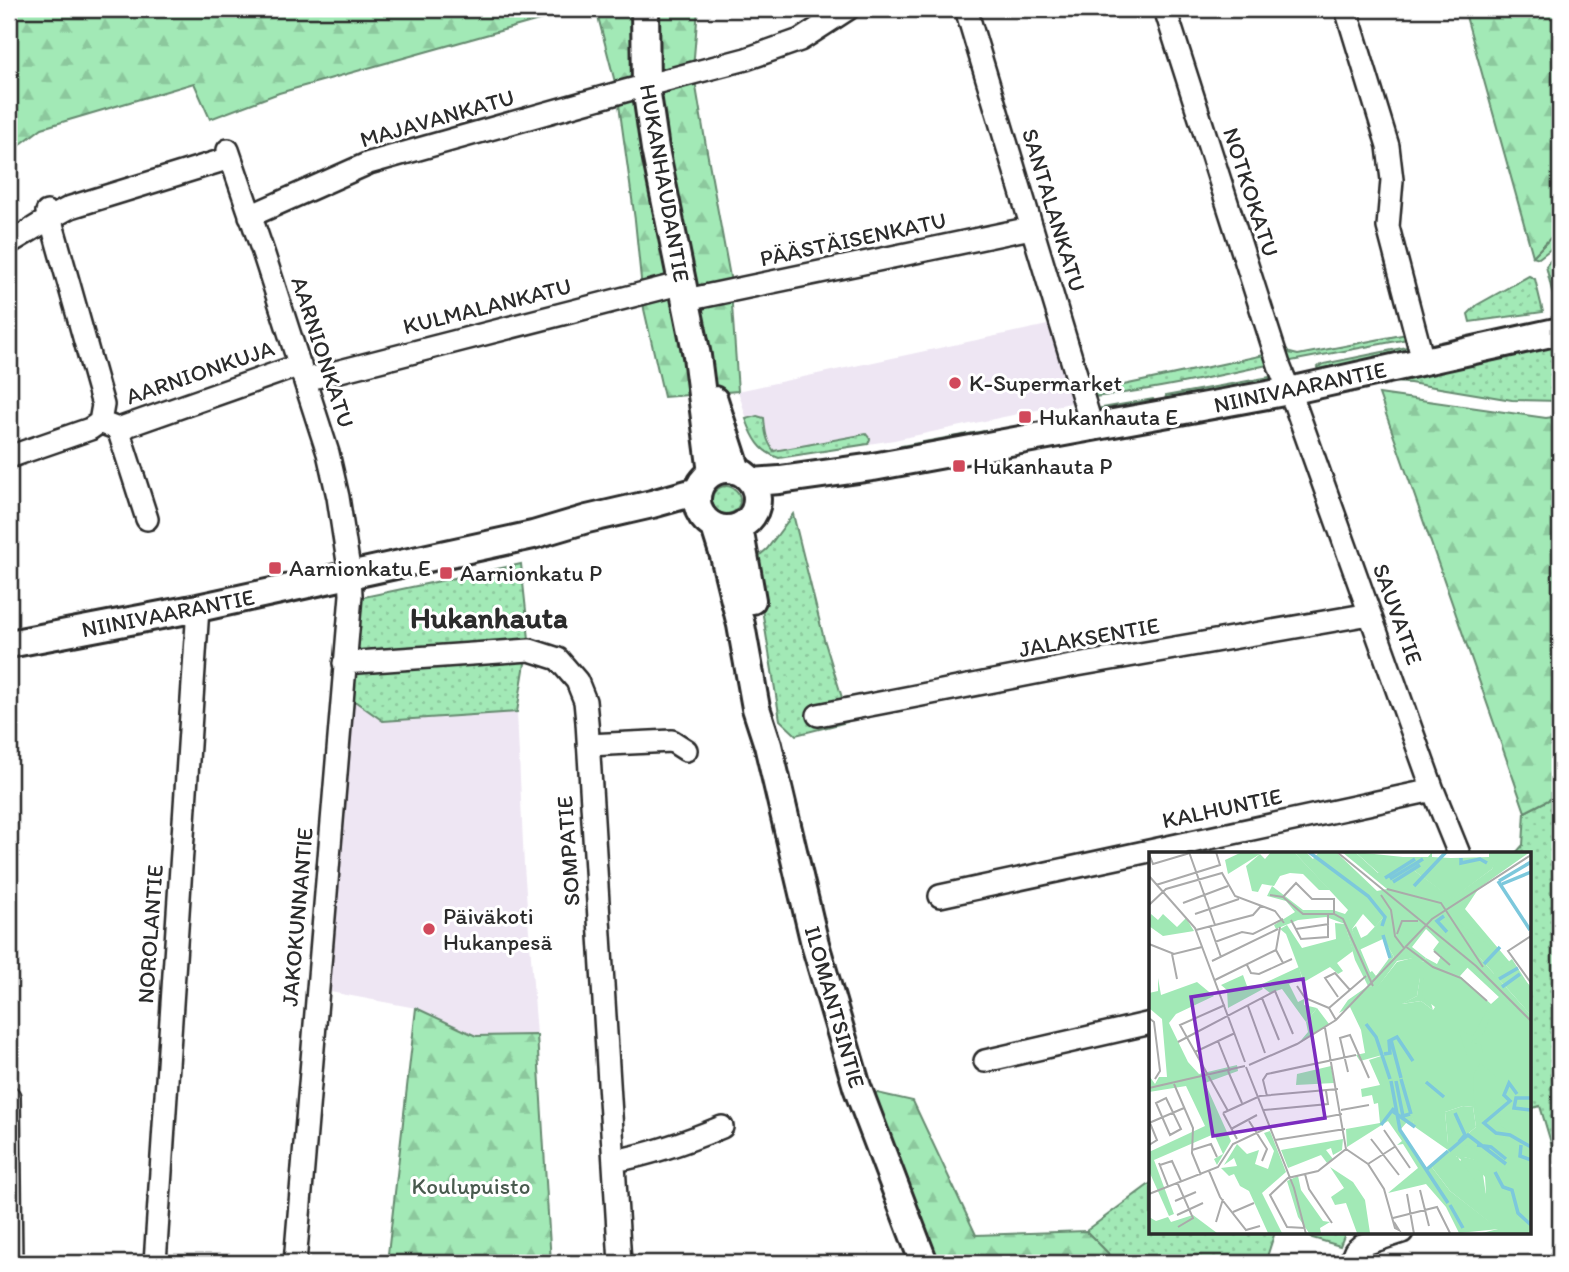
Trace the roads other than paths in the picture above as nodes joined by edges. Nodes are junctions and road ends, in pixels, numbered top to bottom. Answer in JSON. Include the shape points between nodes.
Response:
{"nodes":[{"id":1,"x":645,"y":9,"type":"edge"},
{"id":2,"x":848,"y":9,"type":"edge"},
{"id":3,"x":966,"y":9,"type":"edge"},
{"id":4,"x":1165,"y":9,"type":"edge"},
{"id":5,"x":1346,"y":9,"type":"edge"},
{"id":6,"x":646,"y":87,"type":"junction"},
{"id":7,"x":48,"y":214,"type":"junction"},
{"id":8,"x":250,"y":216,"type":"junction"},
{"id":9,"x":1031,"y":228,"type":"junction"},
{"id":10,"x":9,"y":243,"type":"edge"},
{"id":11,"x":684,"y":292,"type":"junction"},
{"id":12,"x":1560,"y":331,"type":"edge"},
{"id":13,"x":1423,"y":361,"type":"junction"},
{"id":14,"x":302,"y":372,"type":"junction"},
{"id":15,"x":1289,"y":391,"type":"junction"},
{"id":16,"x":109,"y":426,"type":"junction"},
{"id":17,"x":1092,"y":427,"type":"junction"},
{"id":18,"x":9,"y":457,"type":"edge"},
{"id":19,"x":726,"y":500,"type":"junction"},
{"id":20,"x":147,"y":519,"type":"dead end"},
{"id":21,"x":350,"y":575,"type":"junction"},
{"id":22,"x":198,"y":608,"type":"junction"},
{"id":23,"x":1370,"y":614,"type":"junction"},
{"id":24,"x":9,"y":644,"type":"edge"},
{"id":25,"x":344,"y":663,"type":"junction"},
{"id":26,"x":818,"y":715,"type":"dead end"},
{"id":27,"x":588,"y":745,"type":"junction"},
{"id":28,"x":686,"y":750,"type":"dead end"},
{"id":29,"x":1433,"y":790,"type":"junction"},
{"id":30,"x":1458,"y":852,"type":"edge"},
{"id":31,"x":940,"y":897,"type":"dead end"},
{"id":32,"x":1149,"y":1023,"type":"edge"},
{"id":33,"x":985,"y":1061,"type":"dead end"},
{"id":34,"x":9,"y":1097,"type":"edge"},
{"id":35,"x":722,"y":1127,"type":"dead end"},
{"id":36,"x":614,"y":1161,"type":"junction"},
{"id":37,"x":1396,"y":1234,"type":"edge"},
{"id":38,"x":11,"y":1263,"type":"edge"},
{"id":39,"x":155,"y":1263,"type":"edge"},
{"id":40,"x":296,"y":1263,"type":"edge"},
{"id":41,"x":620,"y":1263,"type":"edge"},
{"id":42,"x":924,"y":1263,"type":"edge"},
{"id":43,"x":1350,"y":1263,"type":"edge"}],
"edges":[{"from":1,"to":6,"type":"main road","name":"HUKANHAUDANTIE"},
{"from":2,"to":6,"type":"street","name":"MAJAVANKATU","via":[[800,40]]},
{"from":3,"to":9,"type":"street","name":"SANTALANKATU"},
{"from":4,"to":15,"type":"street","name":"NOTKOKATU"},
{"from":5,"to":13,"type":"street","via":[[1388,146],[1392,180],[1388,228]]},
{"from":6,"to":8,"type":"street","name":"MAJAVANKATU","via":[[369,163]]},
{"from":6,"to":11,"type":"main road","name":"HUKANHAUDANTIE"},
{"from":7,"to":8,"type":"street","name":"AARNIONKATU","via":[[229,154]]},
{"from":7,"to":10,"type":"street"},
{"from":7,"to":16,"type":"street"},
{"from":8,"to":14,"type":"street","name":"AARNIONKATU"},
{"from":9,"to":11,"type":"street","name":"PÄÄSTÄISENKATU"},
{"from":9,"to":17,"type":"street","name":"SANTALANKATU"},
{"from":11,"to":14,"type":"street","name":"KULMALANKATU"},
{"from":11,"to":19,"type":"main road","name":"HUKANHAUDANTIE"},
{"from":12,"to":13,"type":"main road","name":"NIINIVAARANTIE"},
{"from":13,"to":15,"type":"main road","name":"NIINIVAARANTIE"},
{"from":14,"to":16,"type":"street","name":"AARNIONKUJA"},
{"from":14,"to":21,"type":"street","name":"AARNIONKATU","via":[[328,453]]},
{"from":15,"to":17,"type":"main road","name":"NIINIVAARANTIE"},
{"from":15,"to":23,"type":"street","name":"SAUVATIE"},
{"from":16,"to":18,"type":"street","name":"AARNIONKUJA"},
{"from":16,"to":20,"type":"street"},
{"from":17,"to":19,"type":"main road","name":"NIINIVAARANTIE","via":[[873,467],[784,497]]},
{"from":19,"to":21,"type":"main road","name":"NIINIVAARANTIE","via":[[671,516],[533,535]]},
{"from":19,"to":42,"type":"main road","name":"ILOMANTSINTIE","via":[[724,556],[756,708],[815,944],[857,1087]]},
{"from":21,"to":22,"type":"main road","name":"NIINIVAARANTIE"},
{"from":21,"to":25,"type":"street","name":"JAKOKUNNANTIE"},
{"from":22,"to":24,"type":"main road","name":"NIINIVAARANTIE"},
{"from":22,"to":39,"type":"street","name":"NOROLANTIE"},
{"from":23,"to":26,"type":"street","name":"JALAKSENTIE"},
{"from":23,"to":29,"type":"street","name":"SAUVATIE"},
{"from":25,"to":27,"type":"street","name":"SOMPATIE","via":[[530,650],[558,659],[577,681],[585,701]]},
{"from":25,"to":40,"type":"street","name":"JAKOKUNNANTIE"},
{"from":27,"to":28,"type":"street","via":[[672,741]]},
{"from":27,"to":36,"type":"street","name":"SOMPATIE"},
{"from":29,"to":30,"type":"street","name":"SAUVATIE"},
{"from":29,"to":31,"type":"street","name":"KALHUNTIE"},
{"from":32,"to":33,"type":"street"},
{"from":34,"to":38,"type":"street"},
{"from":35,"to":36,"type":"street","via":[[642,1156]]},
{"from":36,"to":41,"type":"street","name":"SOMPATIE"},
{"from":37,"to":43,"type":"street","via":[[1362,1245]]}]}
